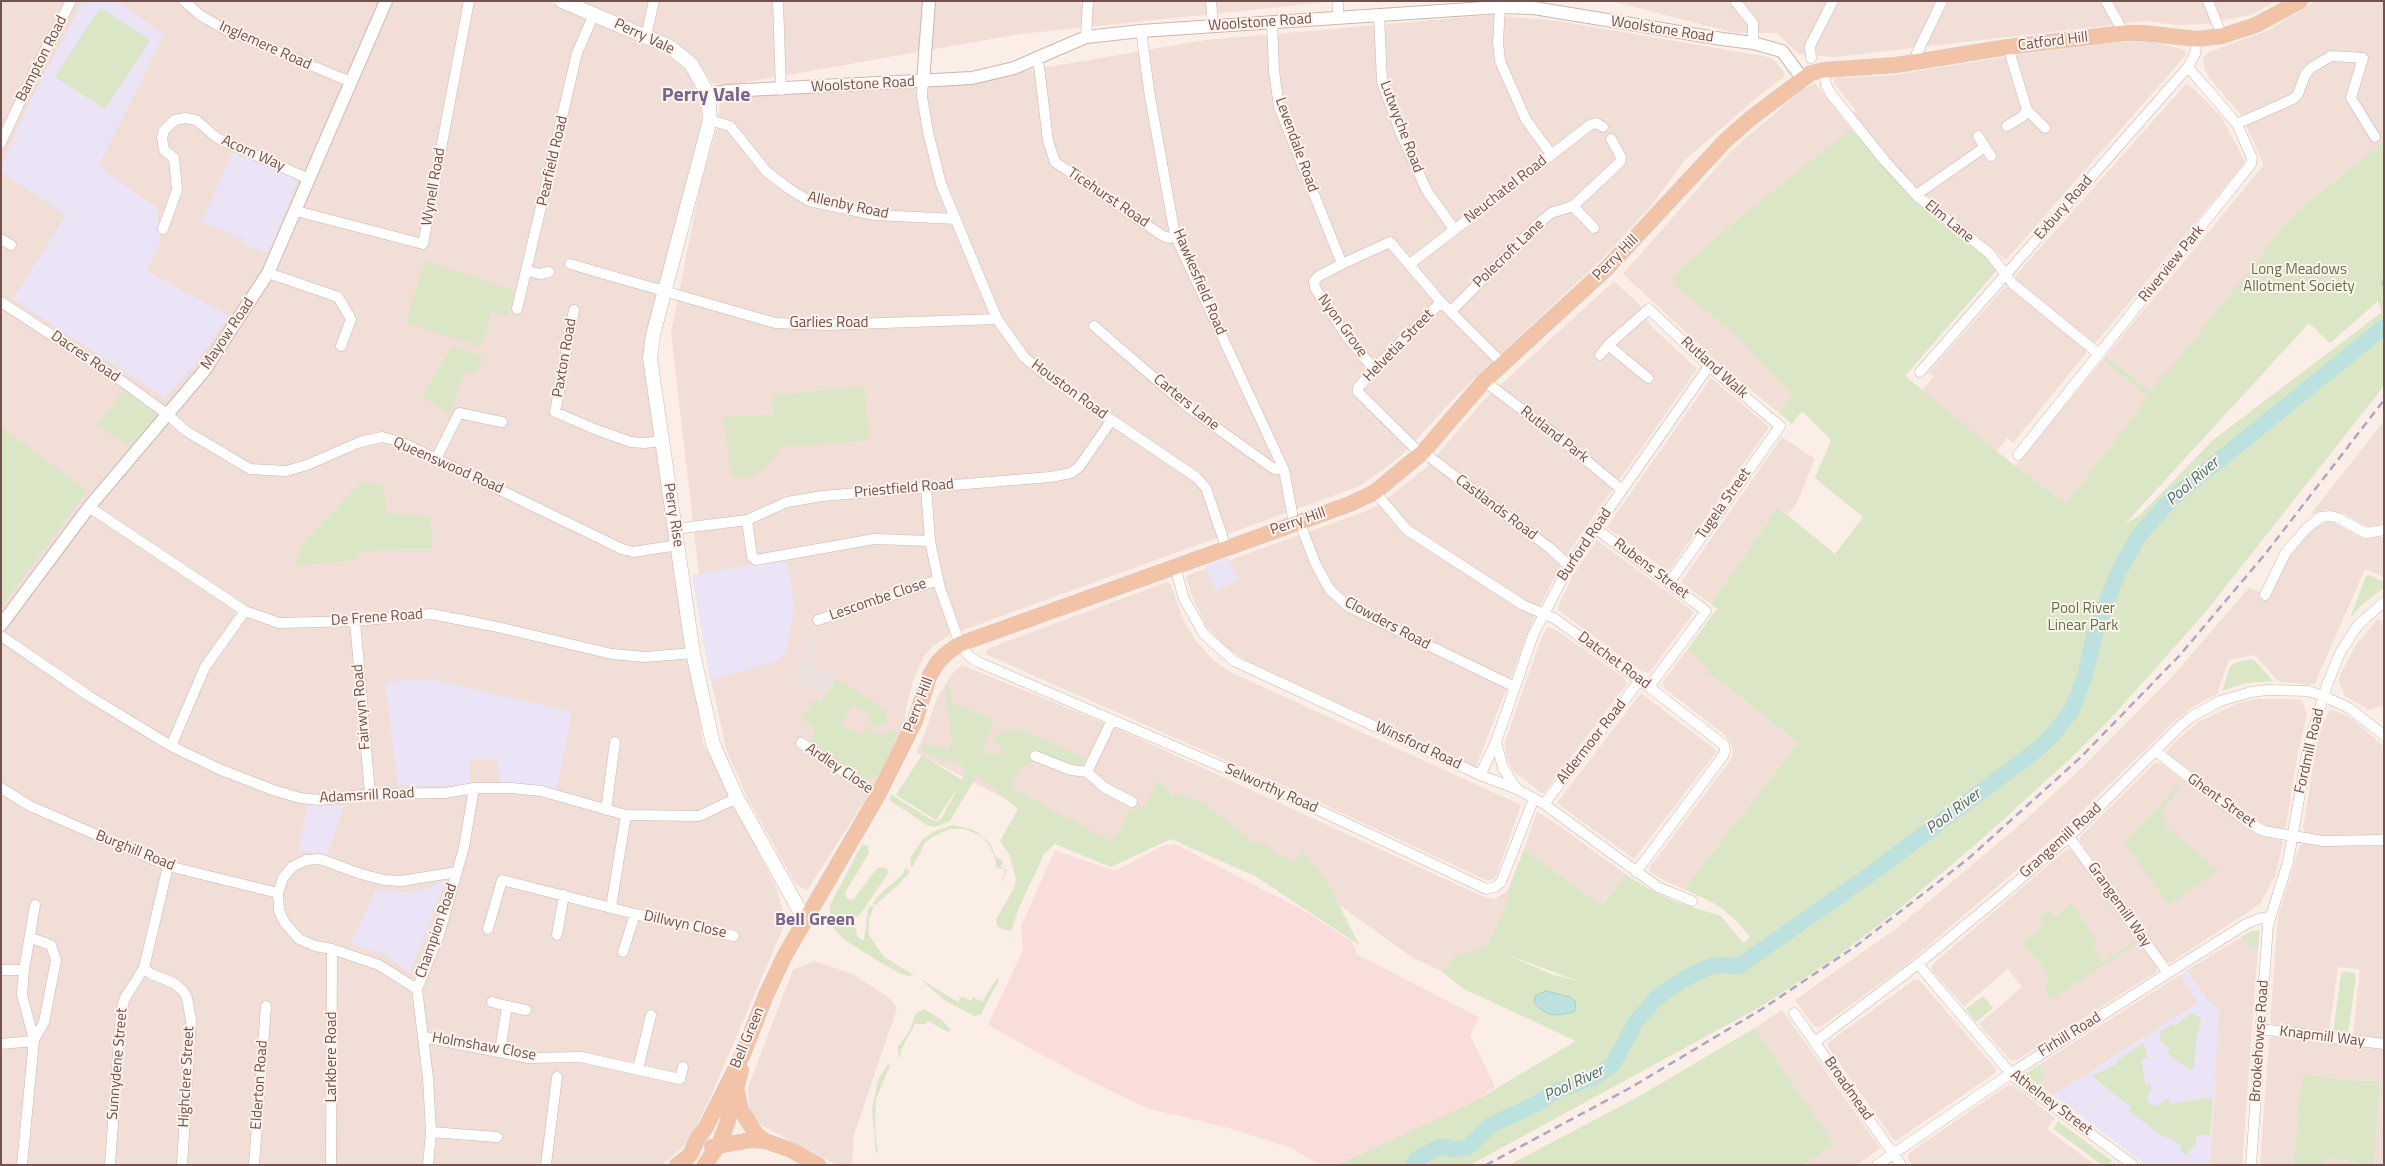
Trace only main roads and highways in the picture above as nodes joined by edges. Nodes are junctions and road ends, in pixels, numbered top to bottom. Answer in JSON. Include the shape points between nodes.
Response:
{"nodes":[{"id":1,"x":562,"y":1,"type":"edge"},
{"id":2,"x":2300,"y":1,"type":"edge"},
{"id":3,"x":578,"y":4,"type":"edge"},
{"id":4,"x":1802,"y":78,"type":"joint"},
{"id":5,"x":708,"y":94,"type":"joint"},
{"id":6,"x":805,"y":920,"type":"junction"},
{"id":7,"x":743,"y":1054,"type":"junction"},
{"id":8,"x":737,"y":1091,"type":"junction"},
{"id":9,"x":765,"y":1141,"type":"junction"},
{"id":10,"x":720,"y":1144,"type":"junction"},
{"id":11,"x":690,"y":1155,"type":"junction"},
{"id":12,"x":677,"y":1165,"type":"edge"},
{"id":13,"x":705,"y":1165,"type":"edge"},
{"id":14,"x":818,"y":1165,"type":"edge"}],
"edges":[{"from":1,"to":3,"type":"main road","name":"Perry Vale"},
{"from":2,"to":4,"type":"main road","name":"Catford Hill","via":[[2256,25],[2222,36],[2197,39],[2143,32],[2124,33],[1889,66],[1824,70]]},
{"from":3,"to":5,"type":"main road","name":"Perry Vale","via":[[681,55],[691,64]]},
{"from":4,"to":6,"type":"main road","name":"Perry Hill","via":[[1726,140],[1607,268],[1502,363],[1422,453],[1375,492],[1350,504],[960,644],[937,663],[929,677],[915,721],[878,795]]},
{"from":5,"to":6,"type":"main road","name":"Perry Rise","via":[[710,120],[653,335],[650,358],[693,653],[714,744],[737,798]]},
{"from":6,"to":7,"type":"main road","name":"Bell Green","via":[[766,995]]},
{"from":7,"to":8,"type":"main road"},
{"from":7,"to":11,"type":"main road","name":"Bell Green","via":[[706,1130],[699,1136]]},
{"from":8,"to":9,"type":"main road","via":[[741,1110],[756,1134]]},
{"from":8,"to":10,"type":"main road"},
{"from":9,"to":10,"type":"main road"},
{"from":9,"to":14,"type":"main road"},
{"from":10,"to":11,"type":"main road"},
{"from":10,"to":13,"type":"main road"},
{"from":11,"to":12,"type":"main road"}]}
